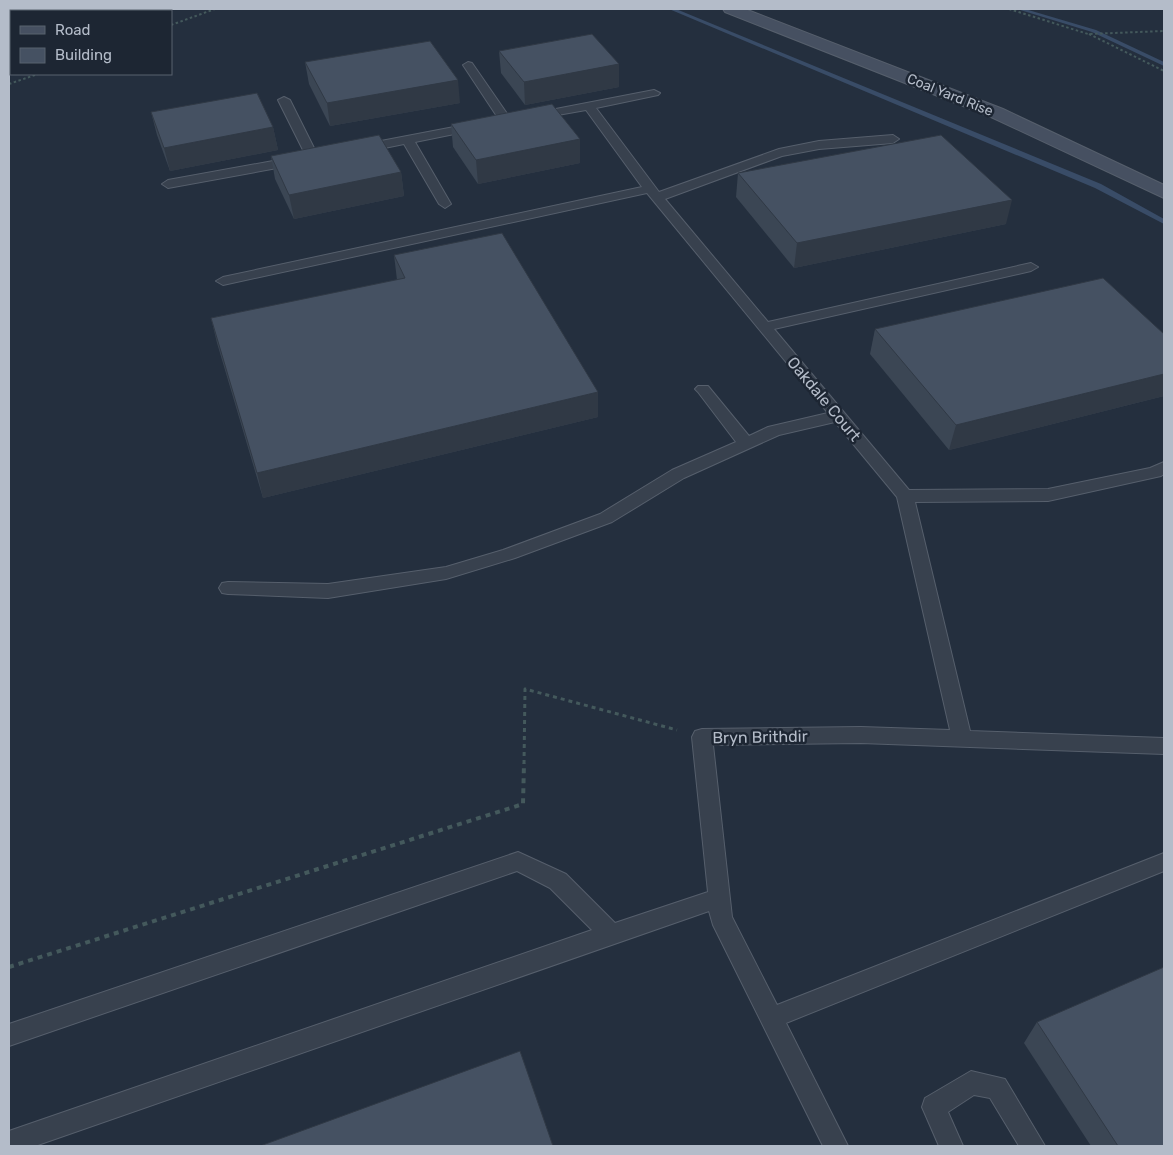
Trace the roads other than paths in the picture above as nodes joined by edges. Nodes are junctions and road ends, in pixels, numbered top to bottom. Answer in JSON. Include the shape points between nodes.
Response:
{"nodes":[{"id":1,"x":731,"y":9,"type":"edge"},
{"id":2,"x":468,"y":65,"type":"dead end"},
{"id":3,"x":654,"y":93,"type":"dead end"},
{"id":4,"x":284,"y":100,"type":"dead end"},
{"id":5,"x":589,"y":106,"type":"junction"},
{"id":6,"x":515,"y":119,"type":"junction"},
{"id":7,"x":893,"y":139,"type":"dead end"},
{"id":8,"x":408,"y":140,"type":"junction"},
{"id":9,"x":351,"y":150,"type":"edge"},
{"id":10,"x":168,"y":184,"type":"dead end"},
{"id":11,"x":1164,"y":192,"type":"edge"},
{"id":12,"x":654,"y":193,"type":"junction"},
{"id":13,"x":446,"y":204,"type":"dead end"},
{"id":14,"x":1031,"y":266,"type":"dead end"},
{"id":15,"x":223,"y":281,"type":"dead end"},
{"id":16,"x":765,"y":327,"type":"junction"},
{"id":17,"x":703,"y":389,"type":"dead end"},
{"id":18,"x":838,"y":416,"type":"junction"},
{"id":19,"x":746,"y":443,"type":"junction"},
{"id":20,"x":1164,"y":467,"type":"edge"},
{"id":21,"x":905,"y":496,"type":"junction"},
{"id":22,"x":228,"y":588,"type":"dead end"},
{"id":23,"x":962,"y":740,"type":"junction"},
{"id":24,"x":1164,"y":746,"type":"edge"},
{"id":25,"x":1164,"y":862,"type":"edge"},
{"id":26,"x":718,"y":898,"type":"junction"},
{"id":27,"x":611,"y":934,"type":"junction"},
{"id":28,"x":771,"y":1018,"type":"junction"},
{"id":29,"x":9,"y":1035,"type":"edge"},
{"id":30,"x":14,"y":1143,"type":"edge"},
{"id":31,"x":836,"y":1146,"type":"edge"},
{"id":32,"x":951,"y":1146,"type":"edge"},
{"id":33,"x":1033,"y":1146,"type":"edge"}],
"edges":[{"from":1,"to":11,"type":"main road","name":"Coal Yard Rise","via":[[997,113]]},
{"from":2,"to":6,"type":"lane"},
{"from":3,"to":5,"type":"lane"},
{"from":4,"to":10,"type":"lane","via":[[318,157]]},
{"from":5,"to":6,"type":"lane"},
{"from":5,"to":12,"type":"lane","name":"Oakdale Court"},
{"from":6,"to":8,"type":"lane"},
{"from":7,"to":12,"type":"lane","via":[[819,145],[780,153]]},
{"from":8,"to":9,"type":"lane"},
{"from":8,"to":13,"type":"lane"},
{"from":12,"to":15,"type":"lane"},
{"from":12,"to":16,"type":"lane","name":"Oakdale Court"},
{"from":14,"to":16,"type":"lane"},
{"from":16,"to":18,"type":"lane","name":"Oakdale Court"},
{"from":17,"to":19,"type":"lane"},
{"from":18,"to":19,"type":"lane","via":[[774,431]]},
{"from":18,"to":21,"type":"lane","name":"Oakdale Court"},
{"from":19,"to":22,"type":"lane","via":[[678,474],[606,518],[509,554],[446,573],[328,591]]},
{"from":20,"to":21,"type":"lane","via":[[1155,472],[1048,495]]},
{"from":21,"to":23,"type":"lane","name":"Oakdale Court"},
{"from":23,"to":24,"type":"lane","name":"Bryn Brithdir"},
{"from":23,"to":26,"type":"lane","name":"Bryn Brithdir","via":[[861,735],[702,737]]},
{"from":25,"to":28,"type":"lane"},
{"from":26,"to":27,"type":"lane"},
{"from":26,"to":28,"type":"lane","name":"Bryn Brithdir","via":[[721,918]]},
{"from":27,"to":29,"type":"lane","via":[[558,881],[518,861]]},
{"from":27,"to":30,"type":"lane"},
{"from":28,"to":31,"type":"lane","name":"Bryn Brithdir"},
{"from":32,"to":33,"type":"lane","via":[[934,1107],[971,1083],[996,1087]]}]}
